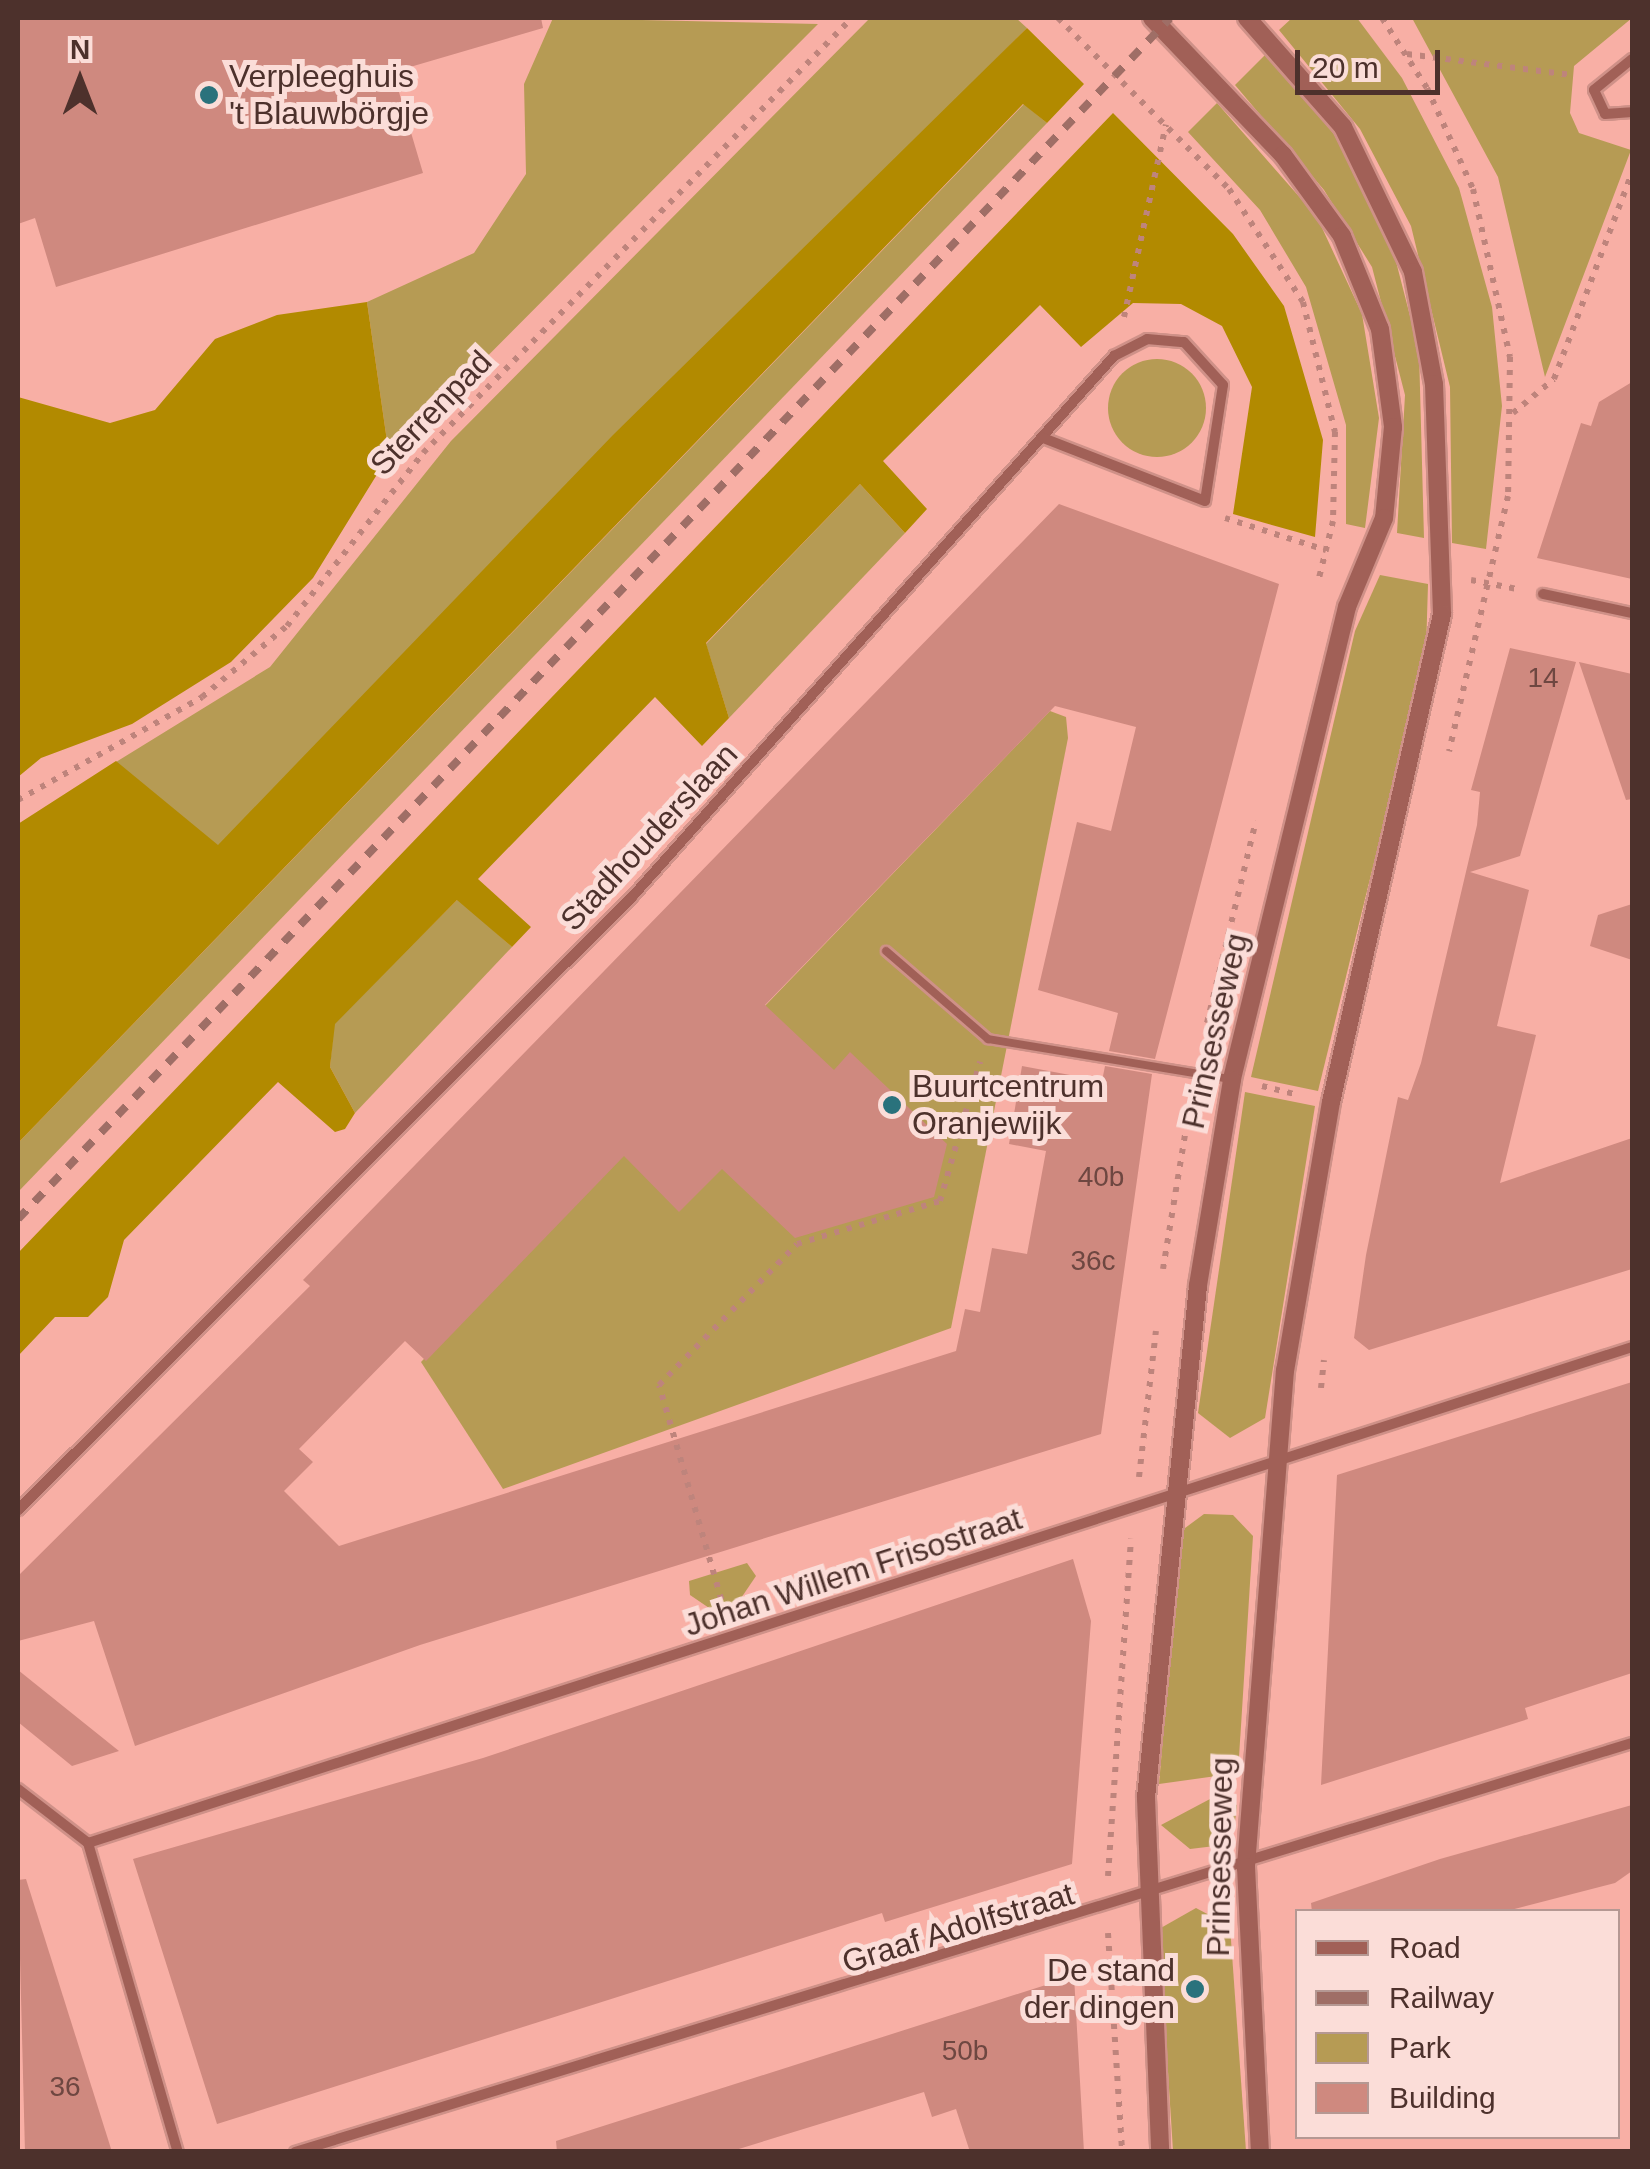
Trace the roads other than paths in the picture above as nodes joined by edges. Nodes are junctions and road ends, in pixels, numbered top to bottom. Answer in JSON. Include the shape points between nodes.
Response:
{"nodes":[{"id":1,"x":1152,"y":18,"type":"edge"},
{"id":2,"x":1246,"y":18,"type":"edge"},
{"id":3,"x":1632,"y":59,"type":"edge"},
{"id":4,"x":1632,"y":112,"type":"edge"},
{"id":5,"x":1043,"y":438,"type":"junction"},
{"id":6,"x":1543,"y":594,"type":"dead end"},
{"id":7,"x":1632,"y":612,"type":"edge"},
{"id":8,"x":886,"y":951,"type":"dead end"},
{"id":9,"x":1232,"y":1080,"type":"junction"},
{"id":10,"x":1632,"y":1347,"type":"edge"},
{"id":11,"x":1276,"y":1460,"type":"junction"},
{"id":12,"x":1172,"y":1495,"type":"junction"},
{"id":13,"x":18,"y":1510,"type":"edge"},
{"id":14,"x":1632,"y":1743,"type":"edge"},
{"id":15,"x":18,"y":1789,"type":"edge"},
{"id":16,"x":88,"y":1843,"type":"junction"},
{"id":17,"x":1246,"y":1867,"type":"junction"},
{"id":18,"x":1144,"y":1898,"type":"junction"},
{"id":19,"x":178,"y":2152,"type":"edge"},
{"id":20,"x":295,"y":2152,"type":"edge"},
{"id":21,"x":1160,"y":2152,"type":"edge"},
{"id":22,"x":1260,"y":2152,"type":"edge"}],
"edges":[{"from":1,"to":9,"type":"street","name":"Prinsesseweg","via":[[1283,155],[1342,236],[1380,329],[1392,411],[1384,518],[1347,607]]},
{"from":2,"to":11,"type":"street","name":"Prinsesseweg","via":[[1343,127],[1413,272],[1434,384],[1442,614],[1313,1189]]},
{"from":3,"to":4,"type":"street","via":[[1598,81],[1594,99],[1605,114]]},
{"from":5,"to":5,"type":"street","name":"Stadhouderslaan","via":[[1129,345],[1184,342],[1219,376],[1225,402],[1205,501]]},
{"from":5,"to":13,"type":"street","name":"Stadhouderslaan","via":[[632,897]]},
{"from":6,"to":7,"type":"street"},
{"from":8,"to":9,"type":"lane","via":[[988,1040]]},
{"from":9,"to":12,"type":"street","name":"Prinsesseweg"},
{"from":10,"to":11,"type":"street","name":"Johan Willem Frisostraat"},
{"from":11,"to":12,"type":"street","name":"Johan Willem Frisostraat"},
{"from":11,"to":17,"type":"street","name":"Prinsesseweg"},
{"from":12,"to":16,"type":"street","name":"Johan Willem Frisostraat"},
{"from":12,"to":18,"type":"street","name":"Prinsesseweg","via":[[1151,1699]]},
{"from":14,"to":17,"type":"street","name":"Graaf Adolfstraat"},
{"from":15,"to":16,"type":"street"},
{"from":16,"to":19,"type":"street"},
{"from":17,"to":18,"type":"street","name":"Graaf Adolfstraat"},
{"from":17,"to":22,"type":"street","name":"Prinsesseweg"},
{"from":18,"to":20,"type":"street","name":"Graaf Adolfstraat"},
{"from":18,"to":21,"type":"street","name":"Prinsesseweg"}]}
